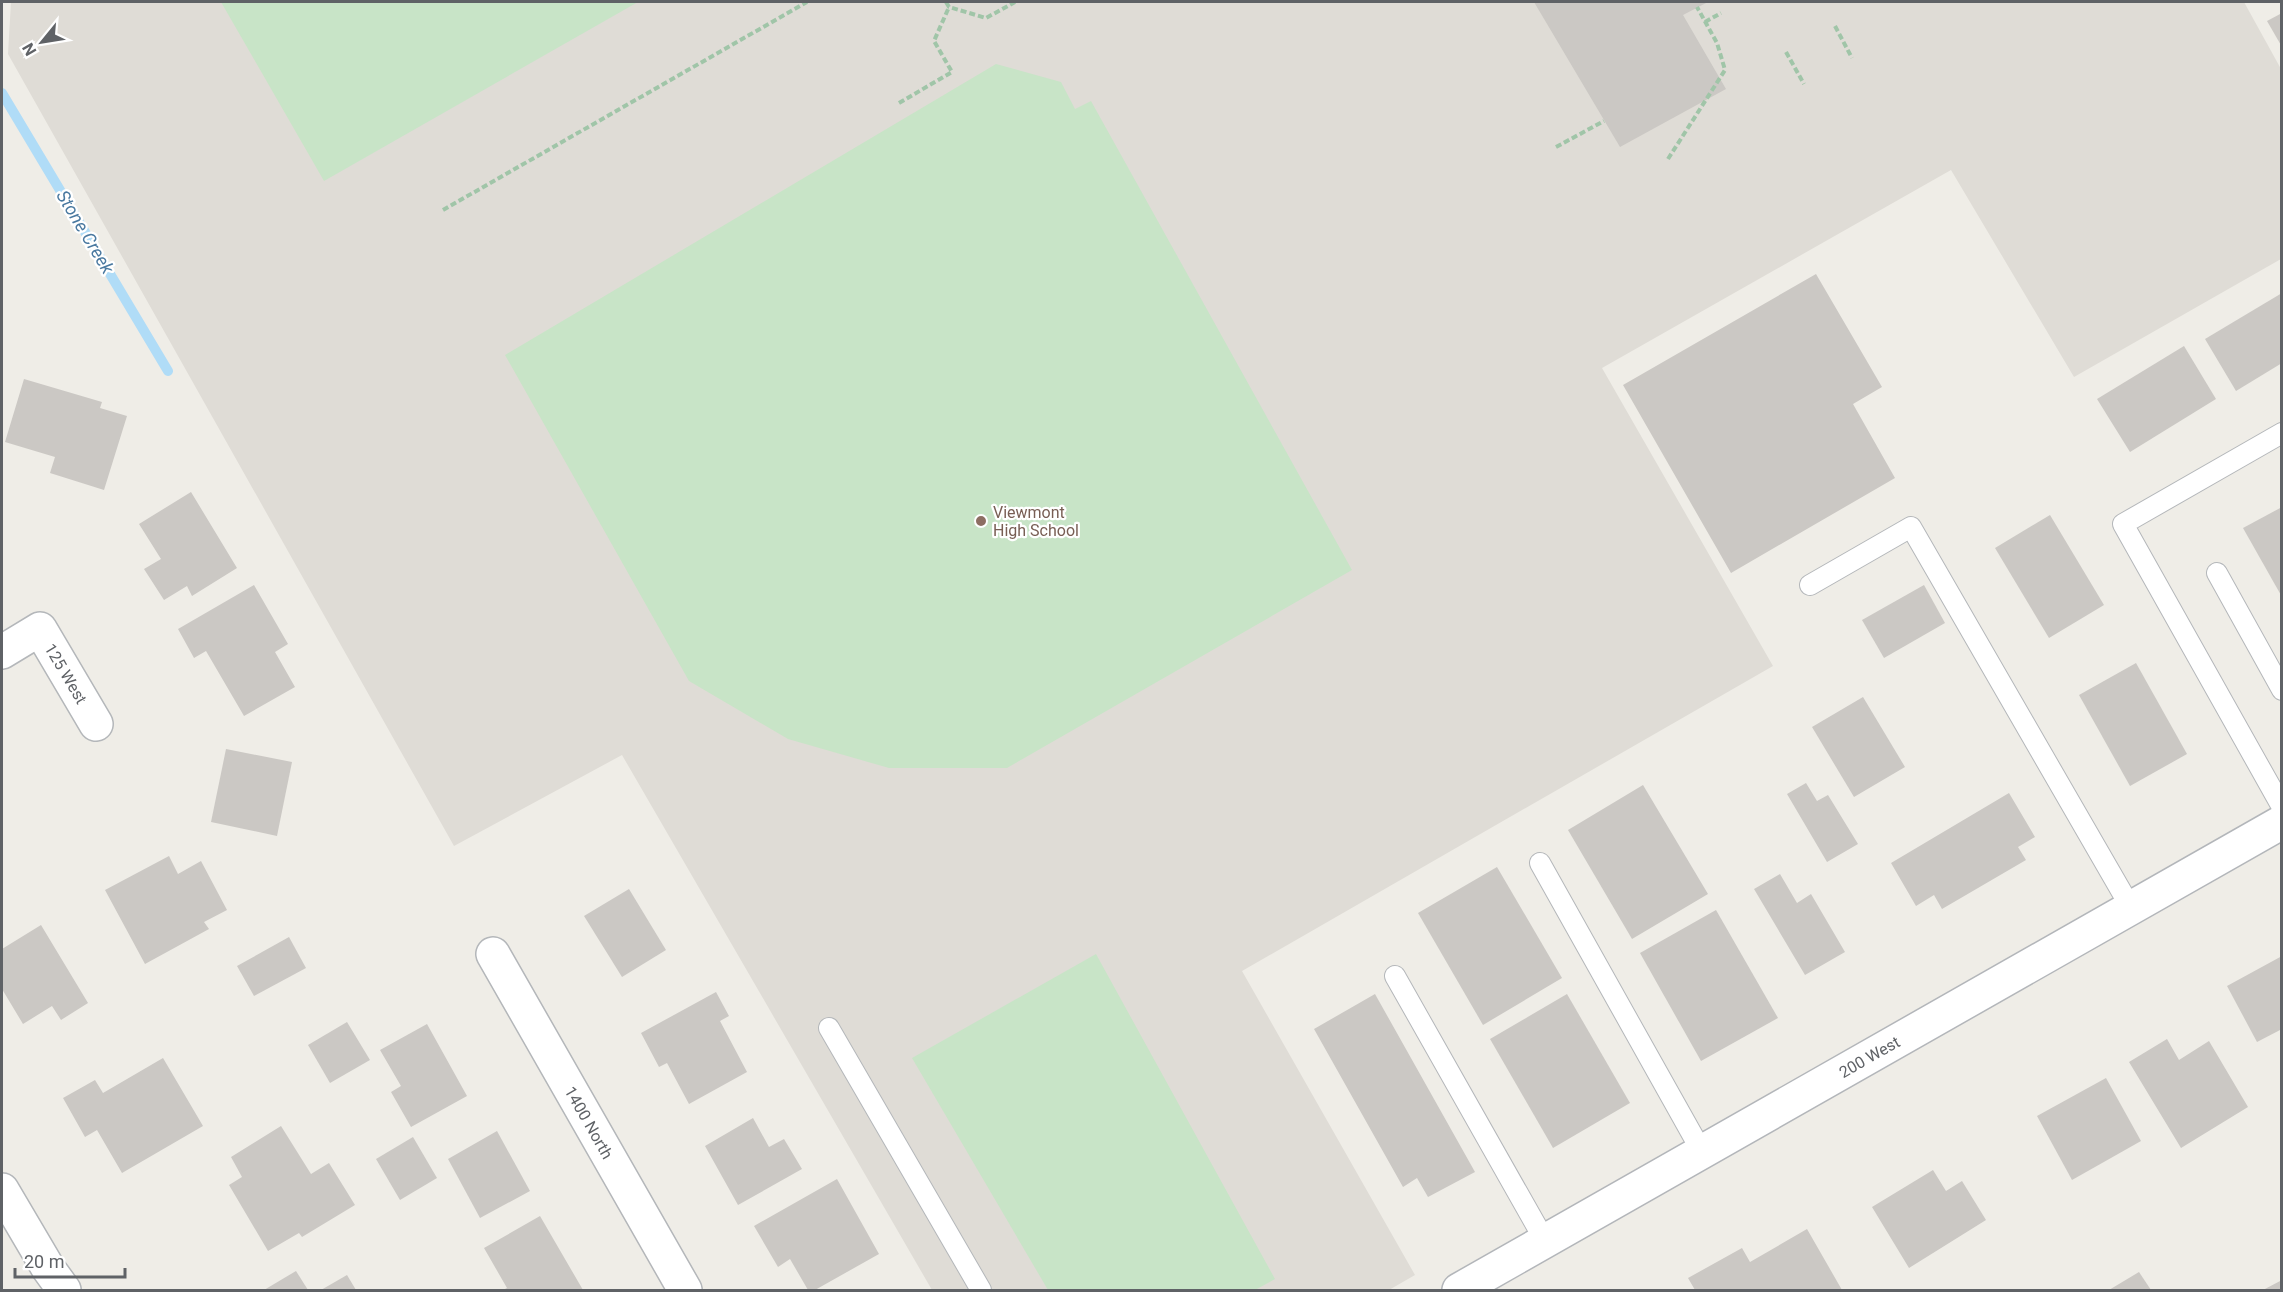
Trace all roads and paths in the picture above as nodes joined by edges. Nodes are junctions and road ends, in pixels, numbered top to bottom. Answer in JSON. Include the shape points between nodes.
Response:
{"nodes":[{"id":1,"x":807,"y":2,"type":"edge"},
{"id":2,"x":946,"y":2,"type":"edge"},
{"id":3,"x":1016,"y":2,"type":"edge"},
{"id":4,"x":949,"y":7,"type":"junction"},
{"id":5,"x":1697,"y":7,"type":"dead end"},
{"id":6,"x":1720,"y":13,"type":"dead end"},
{"id":7,"x":1705,"y":22,"type":"junction"},
{"id":8,"x":1835,"y":26,"type":"dead end"},
{"id":9,"x":1786,"y":51,"type":"dead end"},
{"id":10,"x":1852,"y":58,"type":"dead end"},
{"id":11,"x":1804,"y":84,"type":"dead end"},
{"id":12,"x":899,"y":103,"type":"dead end"},
{"id":13,"x":1604,"y":121,"type":"dead end"},
{"id":14,"x":1556,"y":147,"type":"dead end"},
{"id":15,"x":1668,"y":159,"type":"dead end"},
{"id":16,"x":443,"y":210,"type":"dead end"},
{"id":17,"x":2282,"y":433,"type":"edge"},
{"id":18,"x":2217,"y":573,"type":"dead end"},
{"id":19,"x":1810,"y":585,"type":"dead end"},
{"id":20,"x":2,"y":652,"type":"edge"},
{"id":21,"x":2282,"y":690,"type":"edge"},
{"id":22,"x":96,"y":724,"type":"dead end"},
{"id":23,"x":2282,"y":807,"type":"edge"},
{"id":24,"x":2282,"y":822,"type":"edge"},
{"id":25,"x":1540,"y":863,"type":"dead end"},
{"id":26,"x":2131,"y":908,"type":"junction"},
{"id":27,"x":493,"y":954,"type":"dead end"},
{"id":28,"x":1395,"y":976,"type":"dead end"},
{"id":29,"x":829,"y":1028,"type":"dead end"},
{"id":30,"x":1702,"y":1152,"type":"junction"},
{"id":31,"x":2,"y":1190,"type":"edge"},
{"id":32,"x":1545,"y":1241,"type":"junction"},
{"id":33,"x":64,"y":1290,"type":"edge"},
{"id":34,"x":685,"y":1290,"type":"edge"},
{"id":35,"x":981,"y":1290,"type":"edge"},
{"id":36,"x":1459,"y":1290,"type":"edge"}],
"edges":[{"from":1,"to":16,"type":"path"},
{"from":2,"to":4,"type":"path"},
{"from":3,"to":4,"type":"path","via":[[986,18]]},
{"from":4,"to":12,"type":"path","via":[[934,41],[952,72]]},
{"from":5,"to":7,"type":"path"},
{"from":6,"to":7,"type":"path"},
{"from":7,"to":15,"type":"path","via":[[1725,70]]},
{"from":8,"to":10,"type":"path"},
{"from":9,"to":11,"type":"path"},
{"from":13,"to":14,"type":"path"},
{"from":17,"to":23,"type":"lane","via":[[2123,524]]},
{"from":18,"to":21,"type":"lane"},
{"from":19,"to":26,"type":"lane","via":[[1911,527]]},
{"from":20,"to":22,"type":"main road","name":"125 West","via":[[40,629]]},
{"from":24,"to":26,"type":"main road","name":"200 West"},
{"from":25,"to":30,"type":"lane"},
{"from":26,"to":30,"type":"main road","name":"200 West"},
{"from":27,"to":34,"type":"main road","name":"1400 North"},
{"from":28,"to":32,"type":"lane"},
{"from":29,"to":35,"type":"lane"},
{"from":30,"to":32,"type":"main road","name":"200 West"},
{"from":31,"to":33,"type":"main road"},
{"from":32,"to":36,"type":"main road","name":"200 West"}]}
